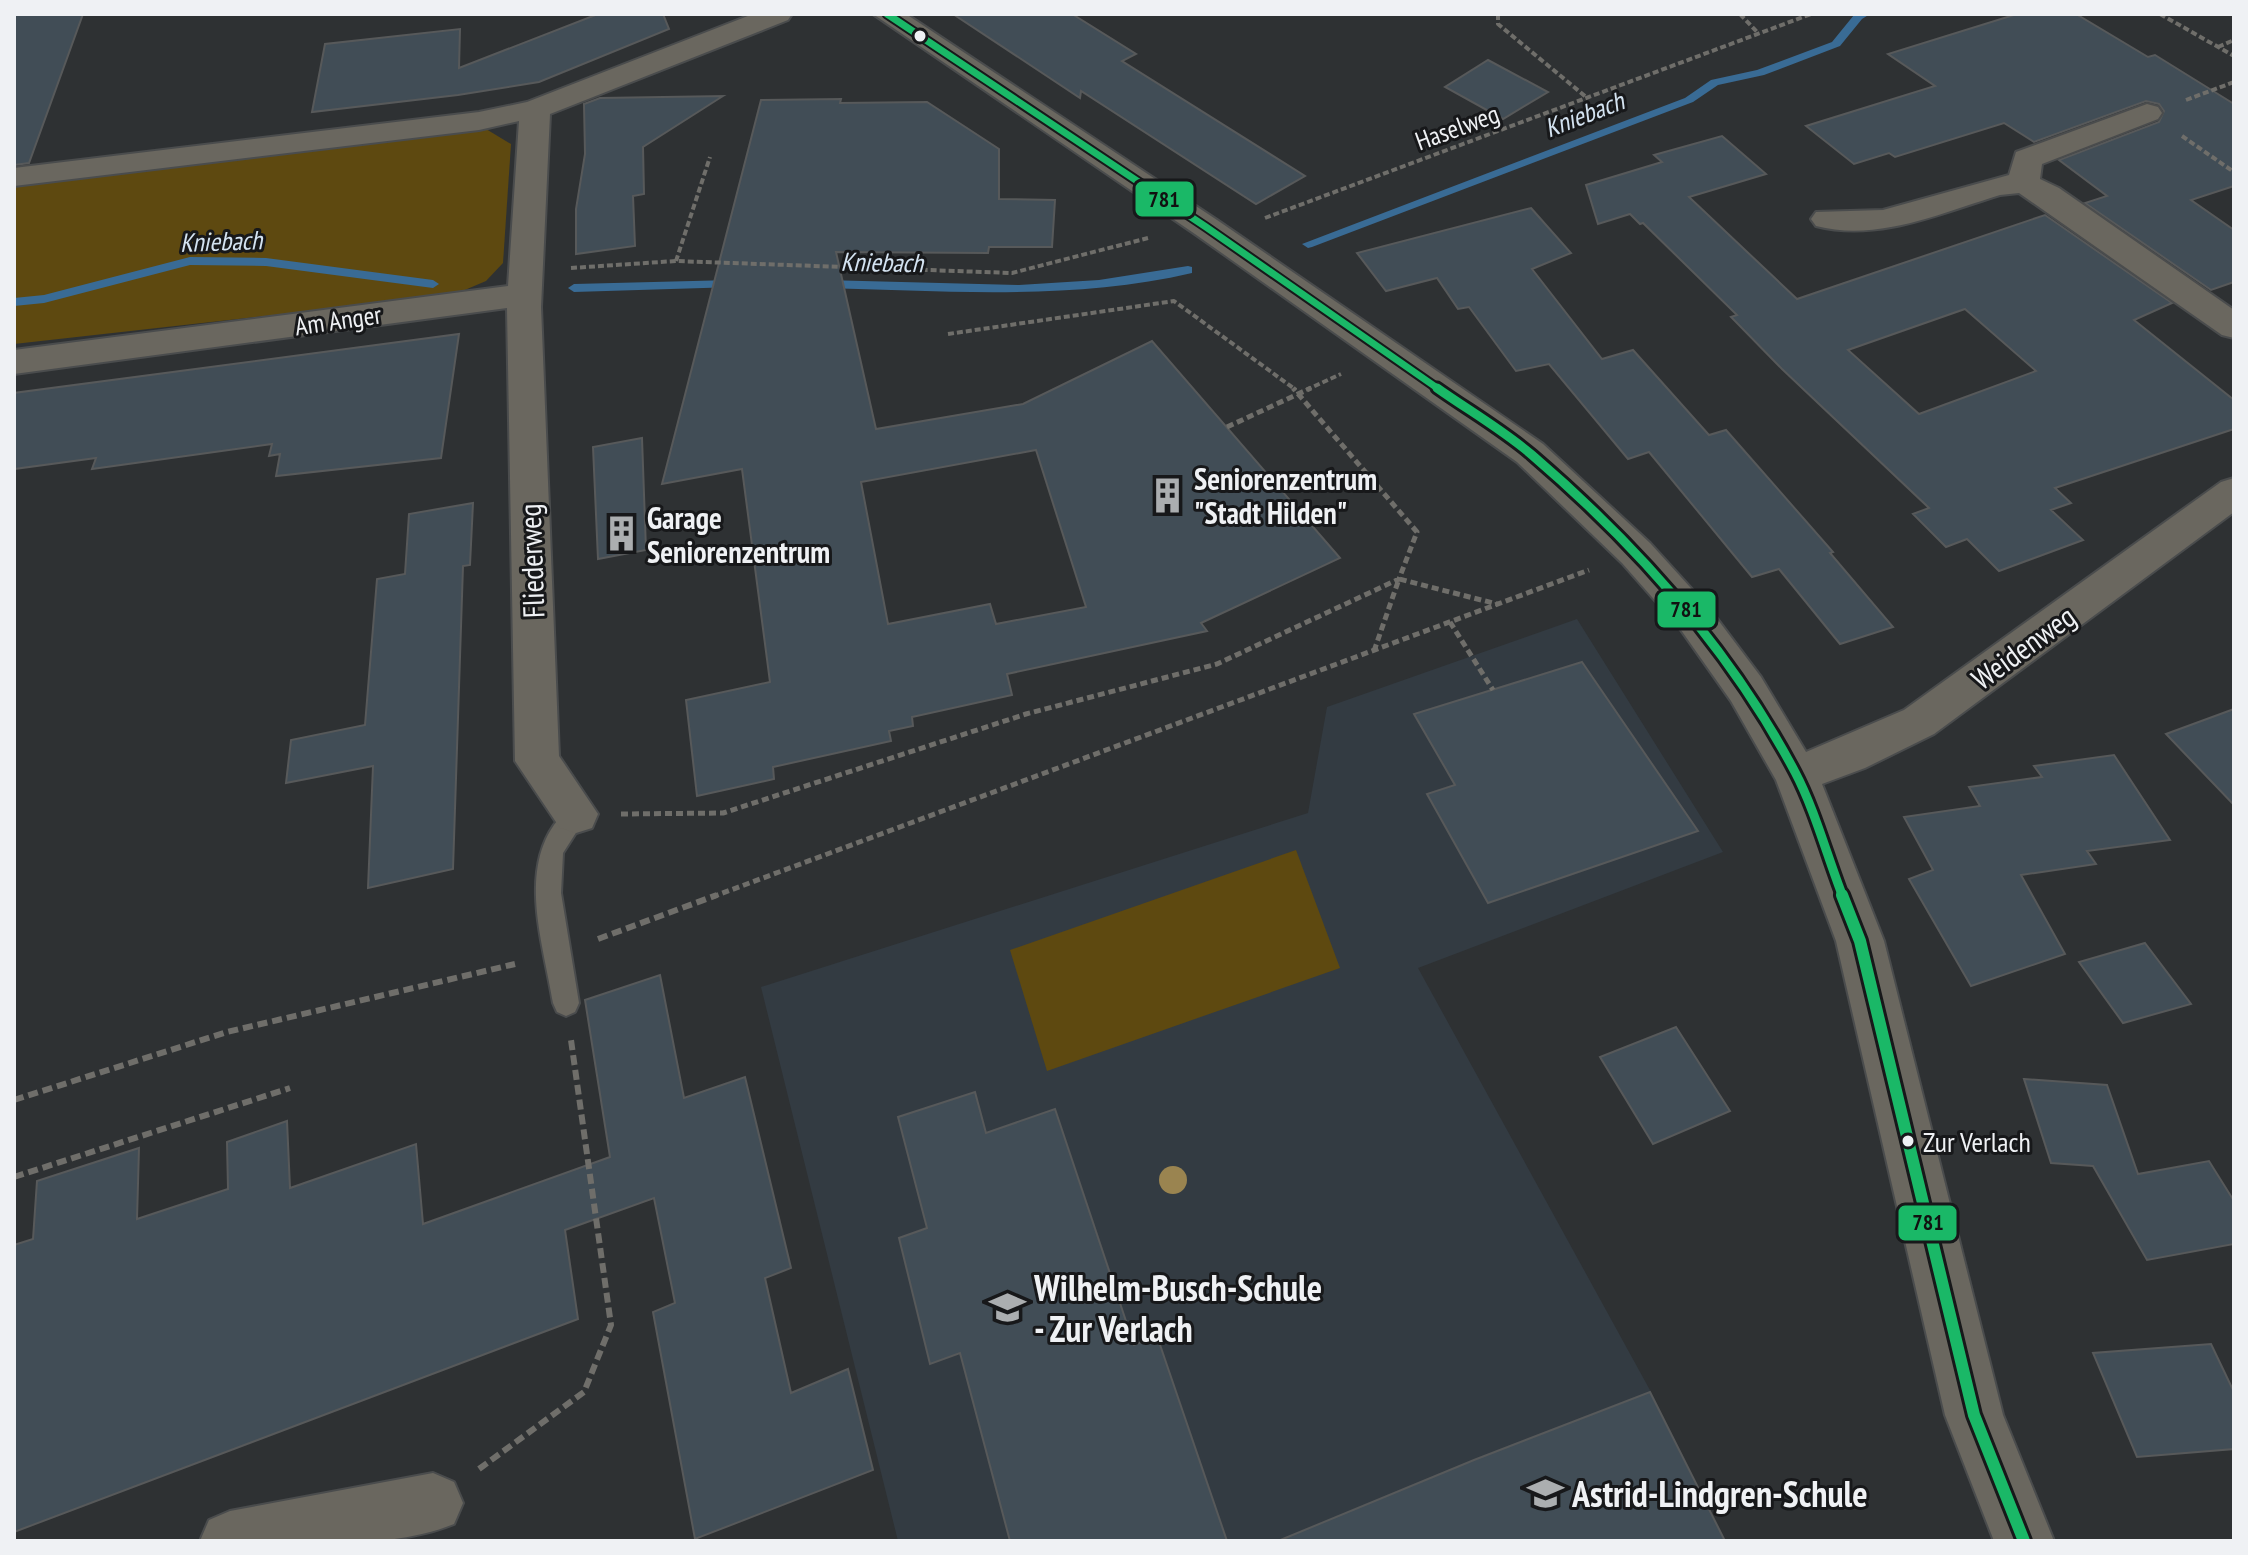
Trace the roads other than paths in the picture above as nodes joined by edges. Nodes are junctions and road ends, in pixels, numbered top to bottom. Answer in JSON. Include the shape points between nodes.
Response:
{"nodes":[{"id":1,"x":778,"y":14,"type":"edge"},
{"id":2,"x":887,"y":14,"type":"edge"},
{"id":3,"x":535,"y":109,"type":"junction"},
{"id":4,"x":2147,"y":113,"type":"road end"},
{"id":5,"x":14,"y":177,"type":"edge"},
{"id":6,"x":2024,"y":183,"type":"junction"},
{"id":7,"x":1827,"y":219,"type":"dead end"},
{"id":8,"x":524,"y":295,"type":"junction"},
{"id":9,"x":2234,"y":327,"type":"edge"},
{"id":10,"x":14,"y":362,"type":"edge"},
{"id":11,"x":2234,"y":492,"type":"edge"},
{"id":12,"x":1796,"y":774,"type":"junction"},
{"id":13,"x":576,"y":814,"type":"joint"},
{"id":14,"x":566,"y":1003,"type":"road end"},
{"id":15,"x":433,"y":1503,"type":"road end"},
{"id":16,"x":230,"y":1541,"type":"edge"},
{"id":17,"x":2024,"y":1541,"type":"edge"}],
"edges":[{"from":1,"to":3,"type":"street"},
{"from":2,"to":12,"type":"street","via":[[1530,453],[1636,553],[1695,619],[1746,689]]},
{"from":3,"to":5,"type":"street","via":[[454,124]]},
{"from":3,"to":8,"type":"street"},
{"from":4,"to":6,"type":"street","via":[[2027,159]]},
{"from":6,"to":7,"type":"street","via":[[1997,186],[1885,220]]},
{"from":6,"to":9,"type":"street"},
{"from":8,"to":10,"type":"street","name":"Am Anger"},
{"from":8,"to":13,"type":"street","name":"Fliederweg","via":[[537,761]]},
{"from":11,"to":12,"type":"street","name":"Weidenweg","via":[[1919,722]]},
{"from":12,"to":17,"type":"street","via":[[1860,941],[1974,1415]]},
{"from":13,"to":14,"type":"lane","via":[[551,850],[548,893]]},
{"from":15,"to":16,"type":"street"}]}
